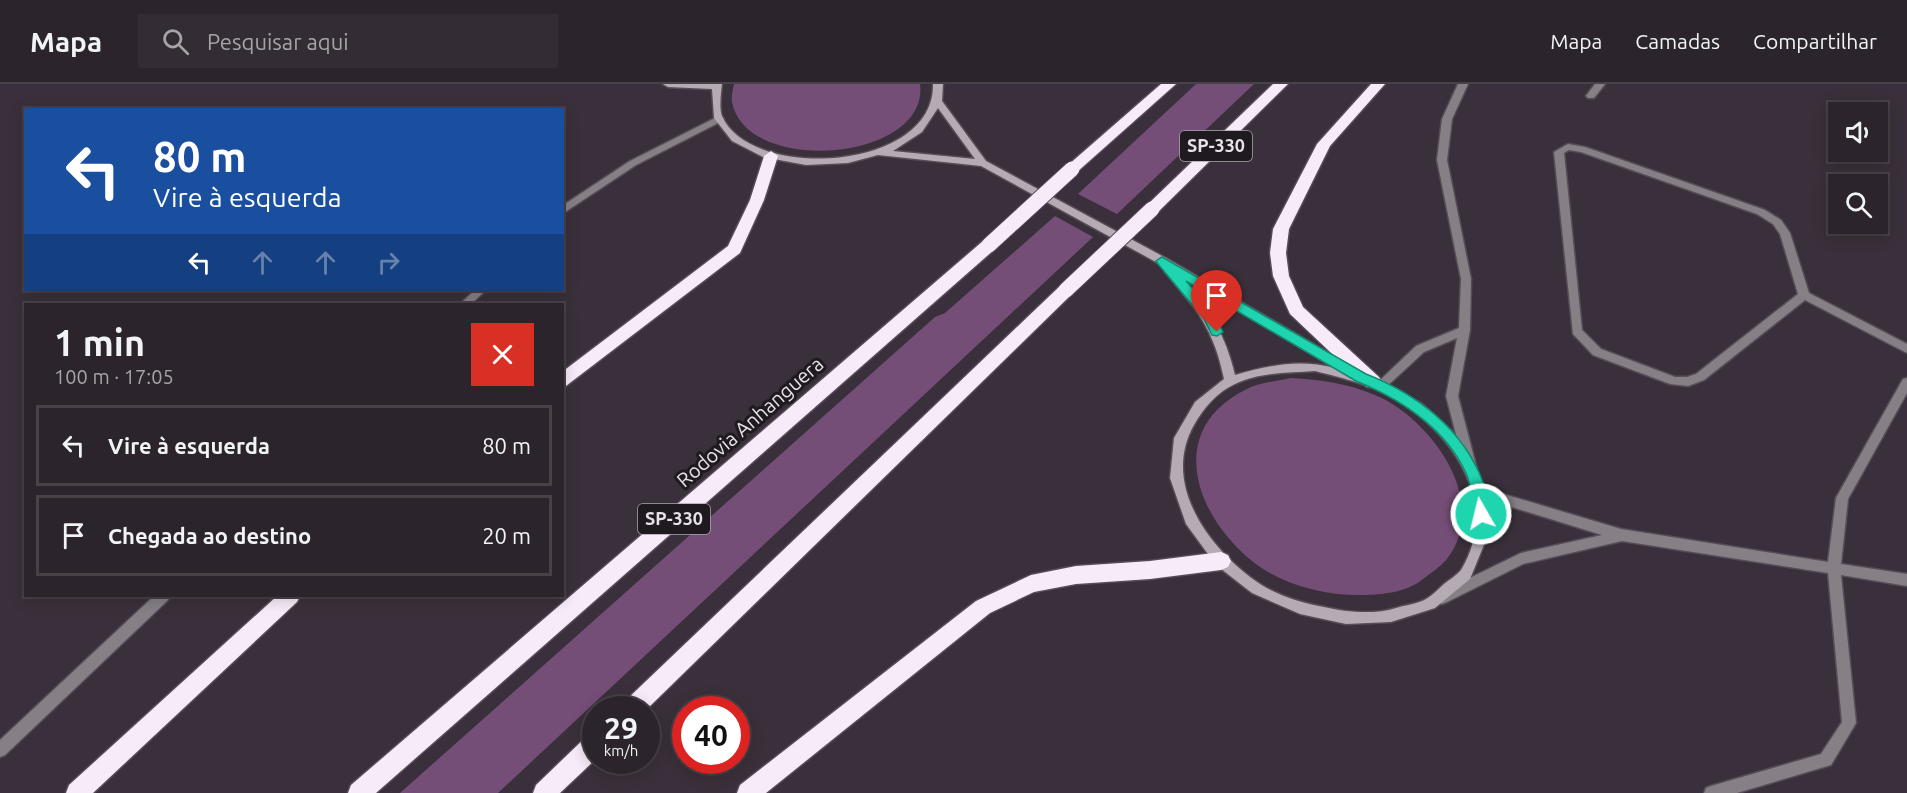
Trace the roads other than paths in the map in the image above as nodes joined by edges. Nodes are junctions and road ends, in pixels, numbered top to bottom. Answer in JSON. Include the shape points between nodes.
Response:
{"nodes":[{"id":1,"x":668,"y":84,"type":"edge"},
{"id":2,"x":938,"y":84,"type":"edge"},
{"id":3,"x":1169,"y":84,"type":"edge"},
{"id":4,"x":1281,"y":84,"type":"edge"},
{"id":5,"x":1378,"y":84,"type":"edge"},
{"id":6,"x":1463,"y":84,"type":"edge"},
{"id":7,"x":1600,"y":84,"type":"edge"},
{"id":8,"x":717,"y":85,"type":"edge"},
{"id":9,"x":1591,"y":96,"type":"dead end"},
{"id":10,"x":938,"y":102,"type":"junction"},
{"id":11,"x":719,"y":119,"type":"junction"},
{"id":12,"x":881,"y":153,"type":"junction"},
{"id":13,"x":771,"y":156,"type":"junction"},
{"id":14,"x":983,"y":163,"type":"junction"},
{"id":15,"x":564,"y":210,"type":"edge"},
{"id":16,"x":1162,"y":261,"type":"junction"},
{"id":17,"x":480,"y":291,"type":"edge"},
{"id":18,"x":1804,"y":295,"type":"junction"},
{"id":19,"x":466,"y":303,"type":"edge"},
{"id":20,"x":1464,"y":330,"type":"junction"},
{"id":21,"x":1907,"y":349,"type":"edge"},
{"id":22,"x":564,"y":380,"type":"edge"},
{"id":23,"x":1230,"y":381,"type":"junction"},
{"id":24,"x":1372,"y":382,"type":"junction"},
{"id":25,"x":1907,"y":382,"type":"edge"},
{"id":26,"x":1471,"y":469,"type":"junction"},
{"id":27,"x":1480,"y":492,"type":"junction"},
{"id":28,"x":1621,"y":536,"type":"junction"},
{"id":29,"x":1221,"y":561,"type":"junction"},
{"id":30,"x":1834,"y":567,"type":"junction"},
{"id":31,"x":1907,"y":580,"type":"edge"},
{"id":32,"x":162,"y":597,"type":"edge"},
{"id":33,"x":289,"y":597,"type":"edge"},
{"id":34,"x":1430,"y":604,"type":"junction"},
{"id":35,"x":646,"y":696,"type":"edge"},
{"id":36,"x":0,"y":750,"type":"edge"},
{"id":37,"x":582,"y":756,"type":"edge"},
{"id":38,"x":77,"y":793,"type":"edge"},
{"id":39,"x":359,"y":793,"type":"edge"},
{"id":40,"x":544,"y":793,"type":"edge"},
{"id":41,"x":748,"y":793,"type":"edge"},
{"id":42,"x":1711,"y":793,"type":"edge"}],
"edges":[{"from":1,"to":8,"type":"street"},
{"from":2,"to":10,"type":"street"},
{"from":3,"to":39,"type":"highway","name":"Rodovia Anhanguera","number":"SP-330","bridge":true},
{"from":4,"to":35,"type":"highway","number":"SP-330","bridge":true},
{"from":5,"to":24,"type":"highway","via":[[1324,144],[1281,229],[1278,253],[1281,276],[1296,310]]},
{"from":6,"to":20,"type":"street","via":[[1447,119],[1442,160],[1466,279]]},
{"from":7,"to":9,"type":"street"},
{"from":8,"to":11,"type":"street","via":[[715,103]]},
{"from":10,"to":12,"type":"street","via":[[927,121],[908,139]]},
{"from":10,"to":14,"type":"street"},
{"from":11,"to":13,"type":"street","via":[[730,134],[748,147]]},
{"from":11,"to":15,"type":"street","via":[[633,163]]},
{"from":12,"to":13,"type":"street","via":[[845,162],[807,163]]},
{"from":12,"to":14,"type":"street"},
{"from":13,"to":22,"type":"highway","via":[[758,200],[734,249]]},
{"from":14,"to":16,"type":"street"},
{"from":16,"to":23,"type":"street","via":[[1209,316],[1224,347]]},
{"from":16,"to":24,"type":"street"},
{"from":17,"to":19,"type":"street"},
{"from":18,"to":18,"type":"street","via":[[1700,377],[1688,382],[1674,381],[1597,352],[1577,331],[1559,152],[1568,147],[1582,148],[1761,212],[1777,222],[1785,233]]},
{"from":18,"to":21,"type":"street"},
{"from":20,"to":24,"type":"street","via":[[1420,349]]},
{"from":20,"to":26,"type":"street","via":[[1452,396]]},
{"from":23,"to":24,"type":"street","via":[[1270,369],[1315,367]]},
{"from":23,"to":29,"type":"street","via":[[1199,405],[1180,438],[1176,478],[1190,520]]},
{"from":24,"to":26,"type":"street","via":[[1418,407],[1449,435]]},
{"from":25,"to":30,"type":"street","via":[[1842,498]]},
{"from":26,"to":27,"type":"street"},
{"from":27,"to":28,"type":"street"},
{"from":27,"to":34,"type":"street","via":[[1482,535],[1465,574]]},
{"from":28,"to":30,"type":"street"},
{"from":28,"to":34,"type":"street","via":[[1521,559]]},
{"from":29,"to":34,"type":"street","via":[[1257,589],[1300,609],[1346,618],[1391,616]]},
{"from":29,"to":41,"type":"highway","via":[[1077,575],[1030,584],[983,607]]},
{"from":30,"to":31,"type":"street"},
{"from":30,"to":42,"type":"street","via":[[1850,723],[1826,760]]},
{"from":32,"to":36,"type":"street"},
{"from":33,"to":38,"type":"highway"},
{"from":37,"to":40,"type":"highway"}]}
